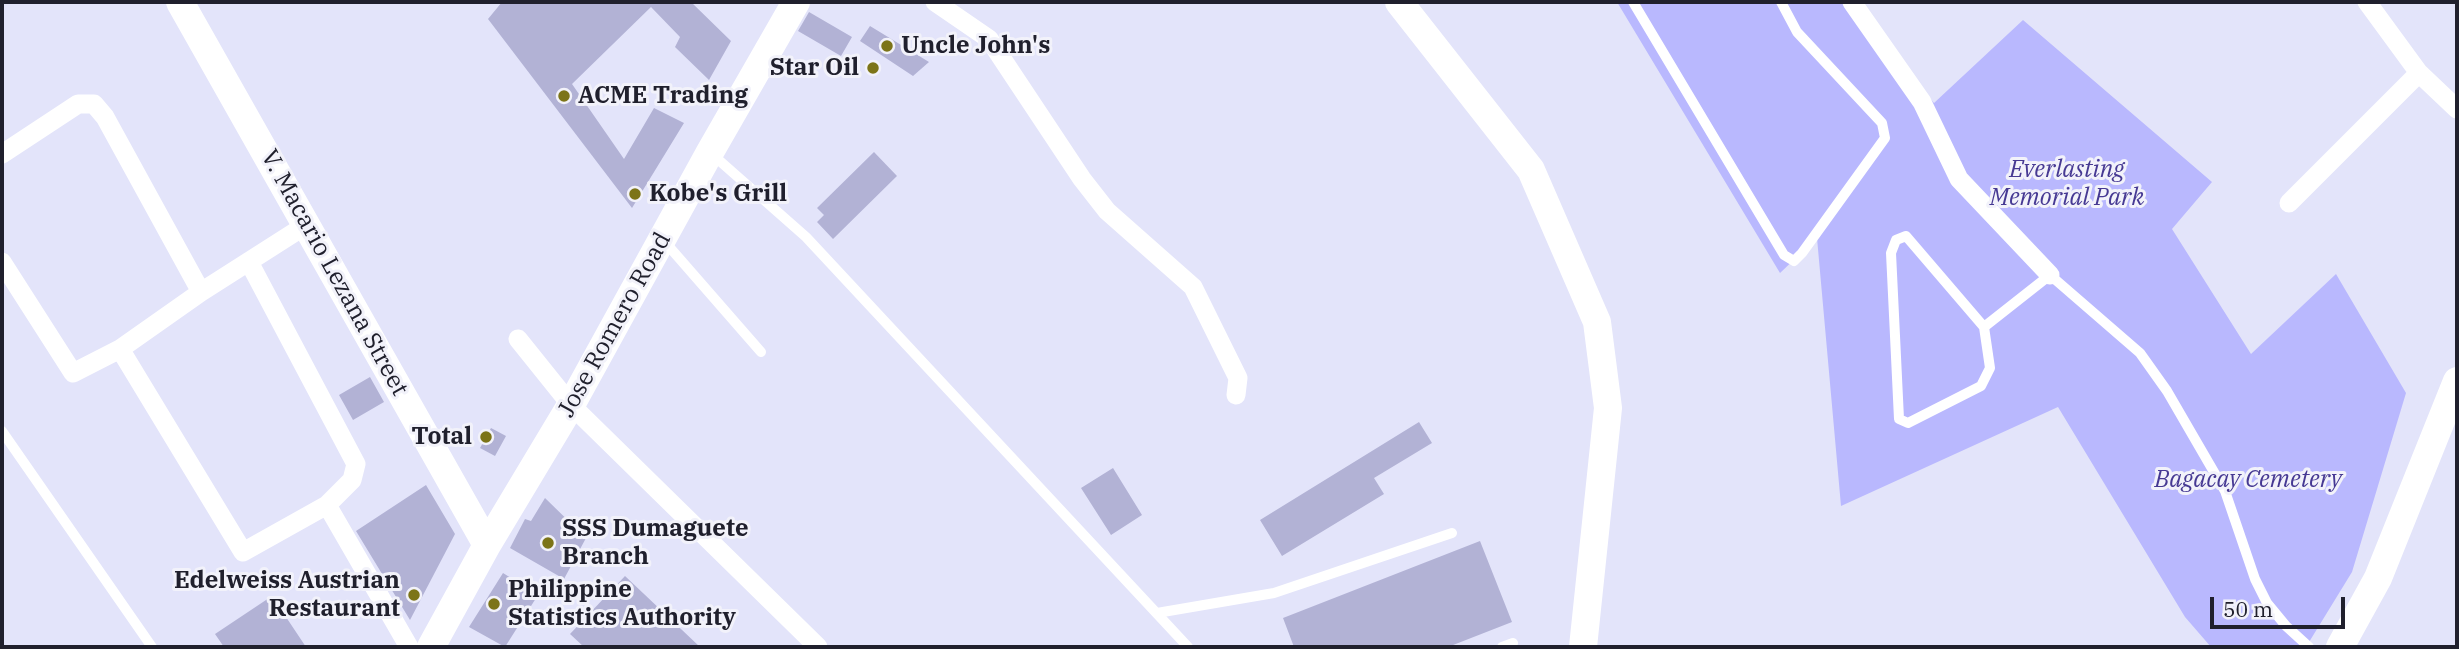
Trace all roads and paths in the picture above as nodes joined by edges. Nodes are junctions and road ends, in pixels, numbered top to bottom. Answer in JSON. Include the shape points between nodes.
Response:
{"nodes":[{"id":1,"x":180,"y":2,"type":"edge"},
{"id":2,"x":796,"y":2,"type":"edge"},
{"id":3,"x":935,"y":2,"type":"edge"},
{"id":4,"x":1399,"y":2,"type":"edge"},
{"id":5,"x":1633,"y":2,"type":"edge"},
{"id":6,"x":1781,"y":2,"type":"edge"},
{"id":7,"x":1852,"y":2,"type":"edge"},
{"id":8,"x":2367,"y":2,"type":"edge"},
{"id":9,"x":2419,"y":74,"type":"junction"},
{"id":10,"x":2457,"y":109,"type":"edge"},
{"id":11,"x":710,"y":152,"type":"junction"},
{"id":12,"x":2,"y":154,"type":"edge"},
{"id":13,"x":2289,"y":203,"type":"dead end"},
{"id":14,"x":306,"y":225,"type":"junction"},
{"id":15,"x":662,"y":239,"type":"junction"},
{"id":16,"x":2,"y":262,"type":"edge"},
{"id":17,"x":248,"y":262,"type":"junction"},
{"id":18,"x":2050,"y":275,"type":"junction"},
{"id":19,"x":201,"y":292,"type":"junction"},
{"id":20,"x":1984,"y":327,"type":"junction"},
{"id":21,"x":518,"y":339,"type":"dead end"},
{"id":22,"x":120,"y":349,"type":"junction"},
{"id":23,"x":761,"y":352,"type":"dead end"},
{"id":24,"x":2457,"y":381,"type":"edge"},
{"id":25,"x":1236,"y":395,"type":"dead end"},
{"id":26,"x":571,"y":405,"type":"junction"},
{"id":27,"x":2,"y":430,"type":"edge"},
{"id":28,"x":327,"y":505,"type":"junction"},
{"id":29,"x":1452,"y":533,"type":"dead end"},
{"id":30,"x":487,"y":545,"type":"junction"},
{"id":31,"x":1157,"y":613,"type":"junction"},
{"id":32,"x":1513,"y":643,"type":"dead end"},
{"id":33,"x":152,"y":647,"type":"edge"},
{"id":34,"x":409,"y":647,"type":"edge"},
{"id":35,"x":431,"y":647,"type":"edge"},
{"id":36,"x":818,"y":647,"type":"edge"},
{"id":37,"x":1188,"y":647,"type":"edge"},
{"id":38,"x":1502,"y":647,"type":"edge"},
{"id":39,"x":1583,"y":647,"type":"edge"},
{"id":40,"x":2309,"y":647,"type":"edge"},
{"id":41,"x":2340,"y":647,"type":"edge"}],
"edges":[{"from":1,"to":14,"type":"main road","name":"V. Macario Lezana Street"},
{"from":2,"to":11,"type":"main road","name":"Jose Romero Road"},
{"from":3,"to":25,"type":"street","via":[[989,39],[1107,211],[1193,286],[1238,378]]},
{"from":4,"to":39,"type":"main road","via":[[1531,170],[1597,322],[1608,408]]},
{"from":5,"to":6,"type":"lane","via":[[1784,255],[1794,261],[1885,138],[1882,123],[1797,32]]},
{"from":7,"to":18,"type":"street","via":[[1922,102],[1959,179]]},
{"from":8,"to":9,"type":"street"},
{"from":9,"to":10,"type":"street"},
{"from":9,"to":13,"type":"street"},
{"from":11,"to":15,"type":"main road","name":"Jose Romero Road"},
{"from":11,"to":31,"type":"lane","via":[[806,237]]},
{"from":12,"to":19,"type":"street","via":[[78,104],[94,104],[106,117]]},
{"from":14,"to":17,"type":"street"},
{"from":14,"to":30,"type":"main road","name":"V. Macario Lezana Street"},
{"from":15,"to":23,"type":"lane"},
{"from":15,"to":26,"type":"main road","name":"Jose Romero Road"},
{"from":16,"to":22,"type":"street","via":[[73,373]]},
{"from":17,"to":19,"type":"street"},
{"from":17,"to":28,"type":"street","via":[[356,464],[352,480]]},
{"from":18,"to":20,"type":"lane"},
{"from":18,"to":40,"type":"lane","via":[[2140,353],[2167,391],[2225,491],[2267,603]]},
{"from":19,"to":22,"type":"street"},
{"from":20,"to":20,"type":"lane","via":[[1906,236],[1896,240],[1891,253],[1899,419],[1908,423],[1981,386],[1990,368]]},
{"from":21,"to":26,"type":"street"},
{"from":22,"to":28,"type":"street","via":[[243,552]]},
{"from":24,"to":41,"type":"main road","via":[[2378,578]]},
{"from":26,"to":30,"type":"main road","name":"Jose Romero Road"},
{"from":26,"to":36,"type":"street"},
{"from":27,"to":33,"type":"lane"},
{"from":28,"to":34,"type":"street"},
{"from":29,"to":31,"type":"lane","via":[[1274,593]]},
{"from":30,"to":35,"type":"main road","name":"Jose Romero Road"},
{"from":31,"to":37,"type":"lane"},
{"from":32,"to":38,"type":"lane"}]}
